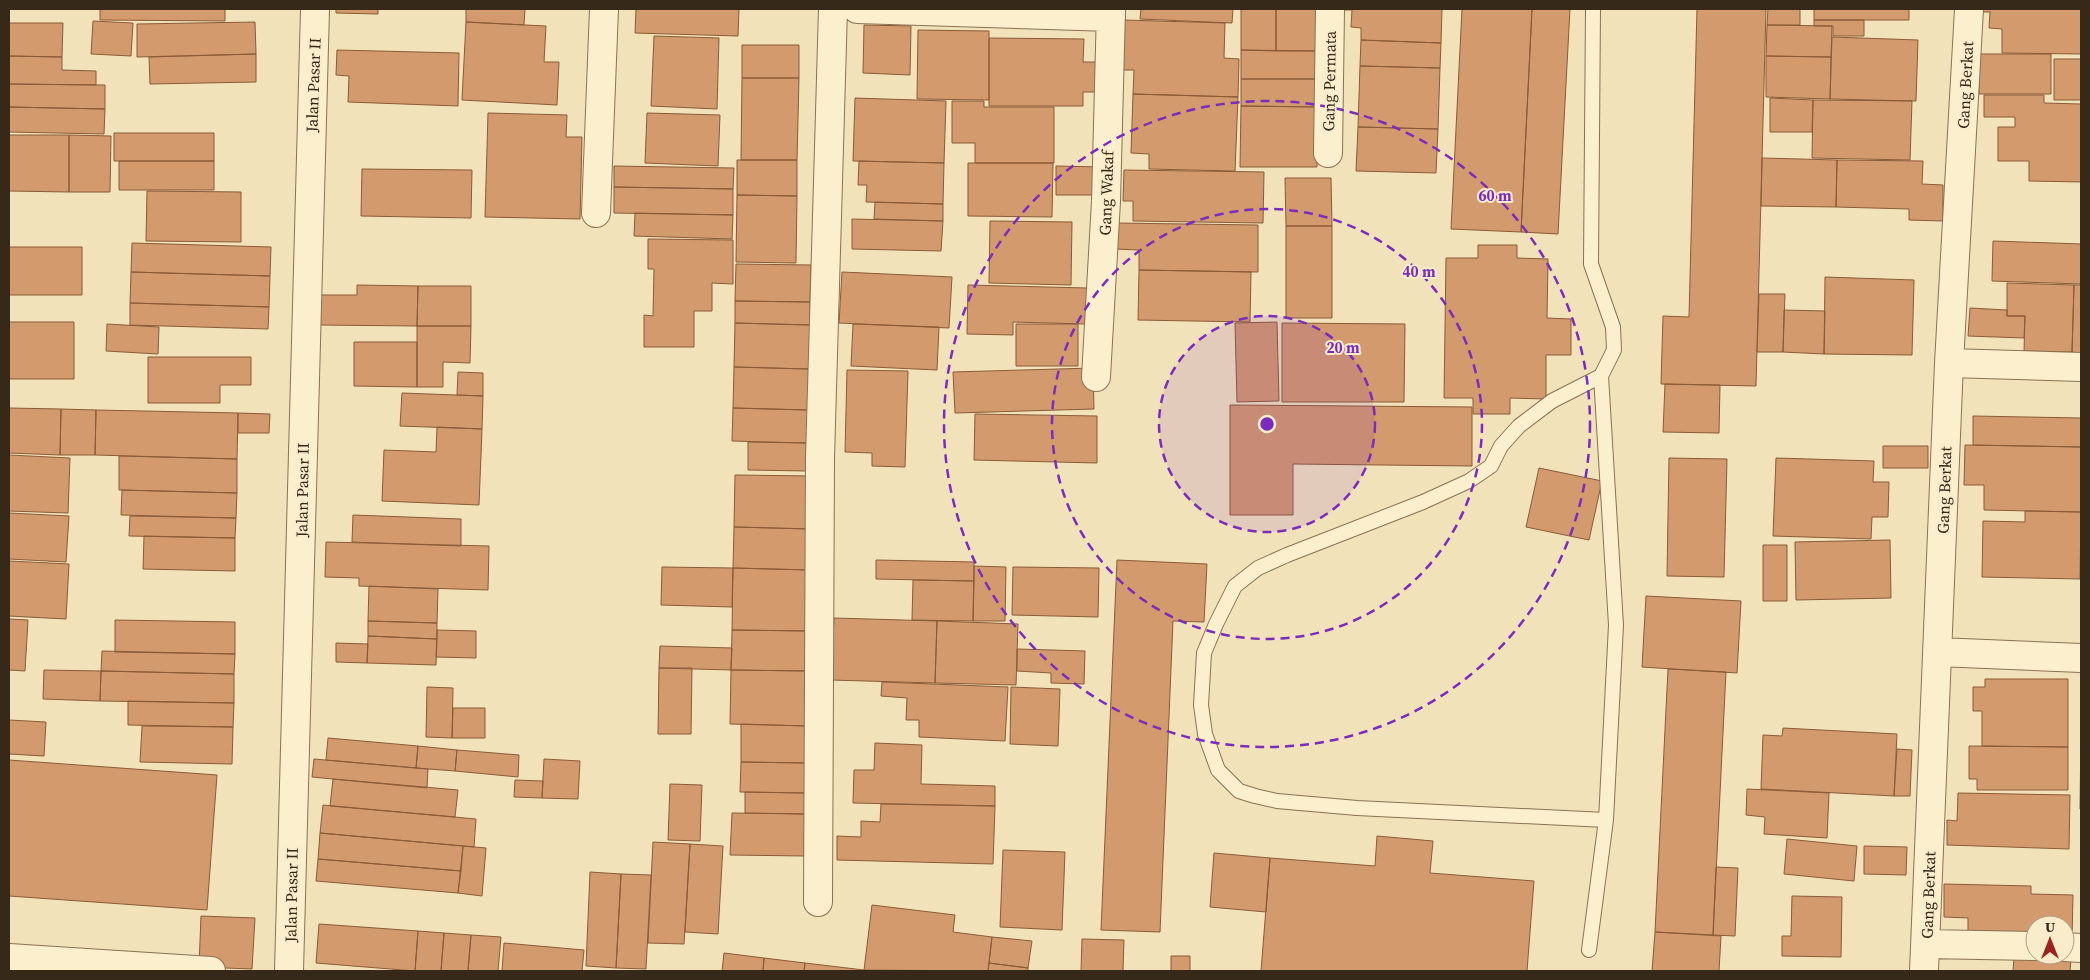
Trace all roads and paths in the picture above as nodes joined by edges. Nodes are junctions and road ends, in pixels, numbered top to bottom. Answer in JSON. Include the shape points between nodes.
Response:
{"nodes":[{"id":1,"x":315,"y":9,"type":"edge"},
{"id":2,"x":604,"y":9,"type":"edge"},
{"id":3,"x":833,"y":9,"type":"edge"},
{"id":4,"x":857,"y":9,"type":"edge"},
{"id":5,"x":1330,"y":9,"type":"edge"},
{"id":6,"x":1593,"y":9,"type":"edge"},
{"id":7,"x":1969,"y":9,"type":"edge"},
{"id":8,"x":1111,"y":13,"type":"edge"},
{"id":9,"x":1328,"y":152,"type":"dead end"},
{"id":10,"x":596,"y":213,"type":"dead end"},
{"id":11,"x":1949,"y":363,"type":"junction"},
{"id":12,"x":2081,"y":367,"type":"edge"},
{"id":13,"x":1601,"y":376,"type":"junction"},
{"id":14,"x":1096,"y":377,"type":"dead end"},
{"id":15,"x":1938,"y":652,"type":"junction"},
{"id":16,"x":2081,"y":658,"type":"edge"},
{"id":17,"x":1606,"y":820,"type":"junction"},
{"id":18,"x":818,"y":902,"type":"dead end"},
{"id":19,"x":1926,"y":944,"type":"junction"},
{"id":20,"x":2025,"y":946,"type":"edge"},
{"id":21,"x":1589,"y":950,"type":"dead end"},
{"id":22,"x":9,"y":958,"type":"edge"},
{"id":23,"x":211,"y":971,"type":"edge"},
{"id":24,"x":289,"y":971,"type":"edge"},
{"id":25,"x":1924,"y":971,"type":"edge"}],
"edges":[{"from":1,"to":24,"type":"street","name":"Jalan Pasar II"},
{"from":2,"to":10,"type":"street"},
{"from":3,"to":18,"type":"street","via":[[820,458]]},
{"from":4,"to":8,"type":"street"},
{"from":5,"to":9,"type":"street","name":"Gang Permata"},
{"from":6,"to":13,"type":"lane","via":[[1590,264],[1613,327],[1614,350]]},
{"from":7,"to":11,"type":"street","name":"Gang Berkat"},
{"from":8,"to":14,"type":"street","name":"Gang Wakaf","via":[[1106,201]]},
{"from":11,"to":12,"type":"street"},
{"from":11,"to":15,"type":"street","name":"Gang Berkat"},
{"from":13,"to":17,"type":"lane","via":[[1616,625]]},
{"from":13,"to":17,"type":"lane","via":[[1552,401],[1519,426],[1491,466],[1469,481],[1258,568],[1236,586],[1204,653],[1201,705],[1205,734],[1218,770],[1239,791],[1255,796],[1357,808]]},
{"from":15,"to":16,"type":"street"},
{"from":15,"to":19,"type":"street","name":"Gang Berkat"},
{"from":17,"to":21,"type":"lane"},
{"from":19,"to":20,"type":"street"},
{"from":19,"to":25,"type":"street","name":"Gang Berkat"},
{"from":22,"to":23,"type":"street"}]}
